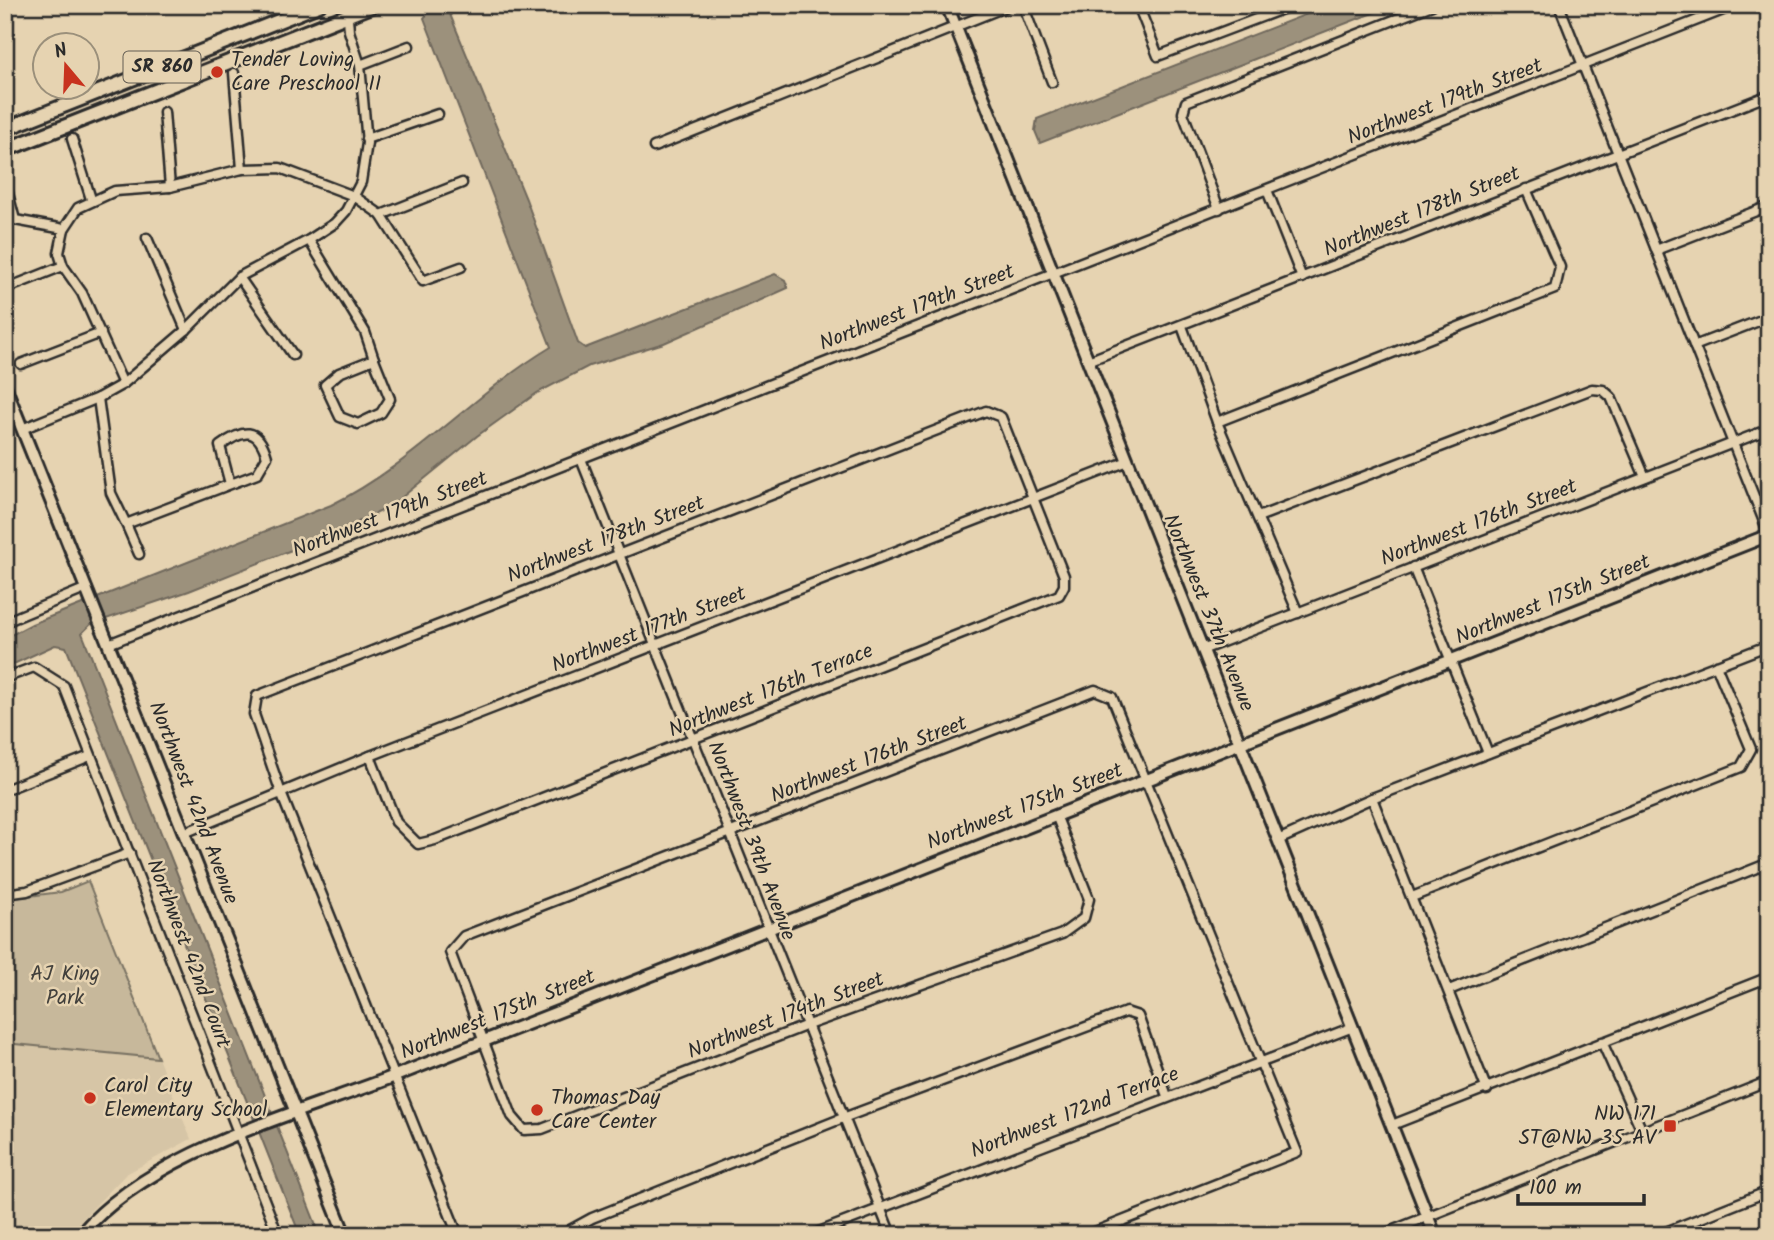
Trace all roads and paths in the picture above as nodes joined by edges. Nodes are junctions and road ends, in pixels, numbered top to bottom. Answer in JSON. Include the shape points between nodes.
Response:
{"nodes":[{"id":1,"x":319,"y":5,"type":"edge"},
{"id":2,"x":373,"y":5,"type":"edge"},
{"id":3,"x":947,"y":5,"type":"edge"},
{"id":4,"x":1010,"y":5,"type":"edge"},
{"id":5,"x":1023,"y":5,"type":"edge"},
{"id":6,"x":1138,"y":5,"type":"edge"},
{"id":7,"x":1293,"y":5,"type":"edge"},
{"id":8,"x":1432,"y":5,"type":"edge"},
{"id":9,"x":1559,"y":5,"type":"edge"},
{"id":10,"x":1736,"y":5,"type":"edge"},
{"id":11,"x":349,"y":10,"type":"edge"},
{"id":12,"x":955,"y":26,"type":"junction"},
{"id":13,"x":409,"y":46,"type":"dead end"},
{"id":14,"x":360,"y":65,"type":"junction"},
{"id":15,"x":1583,"y":66,"type":"junction"},
{"id":16,"x":234,"y":73,"type":"dead end"},
{"id":17,"x":1052,"y":82,"type":"dead end"},
{"id":18,"x":1769,"y":95,"type":"edge"},
{"id":19,"x":164,"y":112,"type":"dead end"},
{"id":20,"x":439,"y":114,"type":"dead end"},
{"id":21,"x":5,"y":129,"type":"edge"},
{"id":22,"x":72,"y":139,"type":"dead end"},
{"id":23,"x":366,"y":139,"type":"junction"},
{"id":24,"x":654,"y":146,"type":"dead end"},
{"id":25,"x":5,"y":150,"type":"edge"},
{"id":26,"x":1618,"y":154,"type":"junction"},
{"id":27,"x":242,"y":169,"type":"junction"},
{"id":28,"x":5,"y":182,"type":"edge"},
{"id":29,"x":463,"y":183,"type":"dead end"},
{"id":30,"x":170,"y":187,"type":"junction"},
{"id":31,"x":1526,"y":189,"type":"junction"},
{"id":32,"x":1267,"y":190,"type":"junction"},
{"id":33,"x":354,"y":196,"type":"junction"},
{"id":34,"x":92,"y":199,"type":"junction"},
{"id":35,"x":1769,"y":206,"type":"edge"},
{"id":36,"x":1219,"y":209,"type":"junction"},
{"id":37,"x":381,"y":215,"type":"junction"},
{"id":38,"x":64,"y":229,"type":"junction"},
{"id":39,"x":147,"y":238,"type":"dead end"},
{"id":40,"x":309,"y":240,"type":"junction"},
{"id":41,"x":1656,"y":250,"type":"junction"},
{"id":42,"x":63,"y":266,"type":"junction"},
{"id":43,"x":461,"y":267,"type":"dead end"},
{"id":44,"x":1053,"y":274,"type":"junction"},
{"id":45,"x":239,"y":277,"type":"junction"},
{"id":46,"x":1302,"y":278,"type":"junction"},
{"id":47,"x":5,"y":289,"type":"edge"},
{"id":48,"x":1769,"y":317,"type":"edge"},
{"id":49,"x":1182,"y":326,"type":"junction"},
{"id":50,"x":186,"y":330,"type":"junction"},
{"id":51,"x":101,"y":333,"type":"junction"},
{"id":52,"x":1694,"y":346,"type":"junction"},
{"id":53,"x":293,"y":355,"type":"dead end"},
{"id":54,"x":374,"y":359,"type":"junction"},
{"id":55,"x":1088,"y":361,"type":"junction"},
{"id":56,"x":21,"y":364,"type":"dead end"},
{"id":57,"x":123,"y":384,"type":"junction"},
{"id":58,"x":5,"y":386,"type":"edge"},
{"id":59,"x":98,"y":398,"type":"junction"},
{"id":60,"x":1217,"y":422,"type":"junction"},
{"id":61,"x":22,"y":429,"type":"junction"},
{"id":62,"x":1769,"y":429,"type":"edge"},
{"id":63,"x":1733,"y":443,"type":"junction"},
{"id":64,"x":581,"y":459,"type":"junction"},
{"id":65,"x":1128,"y":461,"type":"junction"},
{"id":66,"x":1645,"y":477,"type":"junction"},
{"id":67,"x":230,"y":484,"type":"junction"},
{"id":68,"x":1033,"y":498,"type":"junction"},
{"id":69,"x":1258,"y":517,"type":"junction"},
{"id":70,"x":126,"y":524,"type":"junction"},
{"id":71,"x":1769,"y":535,"type":"edge"},
{"id":72,"x":619,"y":553,"type":"junction"},
{"id":73,"x":139,"y":554,"type":"dead end"},
{"id":74,"x":1413,"y":567,"type":"junction"},
{"id":75,"x":87,"y":587,"type":"junction"},
{"id":76,"x":1298,"y":612,"type":"junction"},
{"id":77,"x":5,"y":622,"type":"edge"},
{"id":78,"x":111,"y":643,"type":"junction"},
{"id":79,"x":1769,"y":645,"type":"edge"},
{"id":80,"x":655,"y":647,"type":"junction"},
{"id":81,"x":1202,"y":650,"type":"junction"},
{"id":82,"x":1450,"y":661,"type":"junction"},
{"id":83,"x":1716,"y":665,"type":"junction"},
{"id":84,"x":5,"y":678,"type":"edge"},
{"id":85,"x":694,"y":741,"type":"junction"},
{"id":86,"x":1240,"y":744,"type":"junction"},
{"id":87,"x":1488,"y":754,"type":"junction"},
{"id":88,"x":90,"y":756,"type":"junction"},
{"id":89,"x":370,"y":756,"type":"junction"},
{"id":90,"x":1146,"y":780,"type":"junction"},
{"id":91,"x":5,"y":790,"type":"edge"},
{"id":92,"x":281,"y":793,"type":"junction"},
{"id":93,"x":1373,"y":798,"type":"junction"},
{"id":94,"x":1056,"y":816,"type":"junction"},
{"id":95,"x":184,"y":833,"type":"junction"},
{"id":96,"x":730,"y":833,"type":"junction"},
{"id":97,"x":1278,"y":840,"type":"junction"},
{"id":98,"x":130,"y":853,"type":"junction"},
{"id":99,"x":1769,"y":863,"type":"edge"},
{"id":100,"x":5,"y":894,"type":"edge"},
{"id":101,"x":1412,"y":897,"type":"junction"},
{"id":102,"x":766,"y":930,"type":"junction"},
{"id":103,"x":1769,"y":977,"type":"edge"},
{"id":104,"x":1449,"y":990,"type":"junction"},
{"id":105,"x":806,"y":1026,"type":"junction"},
{"id":106,"x":1353,"y":1027,"type":"junction"},
{"id":107,"x":482,"y":1041,"type":"junction"},
{"id":108,"x":1602,"y":1042,"type":"junction"},
{"id":109,"x":1260,"y":1063,"type":"junction"},
{"id":110,"x":395,"y":1076,"type":"junction"},
{"id":111,"x":1769,"y":1081,"type":"edge"},
{"id":112,"x":1487,"y":1090,"type":"junction"},
{"id":113,"x":1167,"y":1096,"type":"junction"},
{"id":114,"x":296,"y":1114,"type":"junction"},
{"id":115,"x":843,"y":1118,"type":"junction"},
{"id":116,"x":1392,"y":1125,"type":"junction"},
{"id":117,"x":1642,"y":1131,"type":"junction"},
{"id":118,"x":243,"y":1134,"type":"junction"},
{"id":119,"x":1769,"y":1191,"type":"edge"},
{"id":120,"x":880,"y":1207,"type":"junction"},
{"id":121,"x":1428,"y":1215,"type":"junction"},
{"id":122,"x":275,"y":1234,"type":"edge"},
{"id":123,"x":80,"y":1235,"type":"edge"},
{"id":124,"x":345,"y":1235,"type":"edge"},
{"id":125,"x":458,"y":1235,"type":"edge"},
{"id":126,"x":569,"y":1235,"type":"edge"},
{"id":127,"x":811,"y":1235,"type":"edge"},
{"id":128,"x":891,"y":1235,"type":"edge"},
{"id":129,"x":1087,"y":1235,"type":"edge"},
{"id":130,"x":1381,"y":1235,"type":"edge"},
{"id":131,"x":1435,"y":1235,"type":"edge"},
{"id":132,"x":1658,"y":1235,"type":"edge"}],
"edges":[{"from":1,"to":21,"type":"main road","number":"SR 860"},
{"from":2,"to":11,"type":"main road","number":"SR 860"},
{"from":3,"to":12,"type":"street","name":"Northwest 37th Avenue"},
{"from":4,"to":12,"type":"street"},
{"from":5,"to":17,"type":"street"},
{"from":6,"to":7,"type":"street","via":[[1158,56]]},
{"from":8,"to":36,"type":"street","via":[[1186,102],[1183,113]]},
{"from":9,"to":15,"type":"street"},
{"from":10,"to":15,"type":"street","name":"Northwest 179th Street"},
{"from":11,"to":14,"type":"street","via":[[349,31]]},
{"from":11,"to":25,"type":"main road","number":"SR 860"},
{"from":12,"to":24,"type":"street"},
{"from":12,"to":44,"type":"street","name":"Northwest 37th Avenue"},
{"from":13,"to":14,"type":"street"},
{"from":14,"to":23,"type":"street"},
{"from":15,"to":26,"type":"street"},
{"from":15,"to":32,"type":"street","name":"Northwest 179th Street"},
{"from":16,"to":27,"type":"street"},
{"from":18,"to":26,"type":"street","name":"Northwest 178th Street"},
{"from":19,"to":30,"type":"street"},
{"from":20,"to":23,"type":"street"},
{"from":22,"to":34,"type":"street"},
{"from":23,"to":33,"type":"street","via":[[365,166]]},
{"from":26,"to":31,"type":"street","name":"Northwest 178th Street"},
{"from":26,"to":41,"type":"street"},
{"from":27,"to":30,"type":"street"},
{"from":27,"to":33,"type":"street","via":[[281,169]]},
{"from":28,"to":38,"type":"street","via":[[16,220]]},
{"from":29,"to":37,"type":"street"},
{"from":30,"to":34,"type":"street","via":[[115,191]]},
{"from":31,"to":46,"type":"street","name":"Northwest 178th Street"},
{"from":31,"to":60,"type":"street","via":[[1560,267],[1555,289]]},
{"from":32,"to":36,"type":"street","name":"Northwest 179th Street"},
{"from":32,"to":46,"type":"street"},
{"from":33,"to":37,"type":"street"},
{"from":33,"to":40,"type":"street","via":[[335,223]]},
{"from":34,"to":38,"type":"street","via":[[78,208]]},
{"from":35,"to":41,"type":"street"},
{"from":36,"to":44,"type":"street","name":"Northwest 179th Street"},
{"from":37,"to":43,"type":"street","via":[[423,281]]},
{"from":38,"to":42,"type":"street","via":[[59,253]]},
{"from":39,"to":50,"type":"street"},
{"from":40,"to":45,"type":"street"},
{"from":40,"to":54,"type":"street","via":[[365,332]]},
{"from":41,"to":52,"type":"street"},
{"from":42,"to":47,"type":"street"},
{"from":42,"to":51,"type":"street"},
{"from":44,"to":55,"type":"street","name":"Northwest 37th Avenue"},
{"from":44,"to":64,"type":"street","name":"Northwest 179th Street"},
{"from":45,"to":50,"type":"street"},
{"from":45,"to":53,"type":"street"},
{"from":46,"to":49,"type":"street","name":"Northwest 178th Street"},
{"from":48,"to":52,"type":"street"},
{"from":49,"to":55,"type":"street","name":"Northwest 178th Street"},
{"from":49,"to":60,"type":"street"},
{"from":50,"to":57,"type":"street"},
{"from":51,"to":56,"type":"street"},
{"from":51,"to":57,"type":"street"},
{"from":52,"to":63,"type":"street"},
{"from":54,"to":54,"type":"street","via":[[390,399],[381,413],[358,424],[340,417],[325,386],[339,373]]},
{"from":55,"to":65,"type":"street","name":"Northwest 37th Avenue"},
{"from":57,"to":59,"type":"street"},
{"from":58,"to":61,"type":"street","name":"Northwest 42nd Avenue"},
{"from":59,"to":61,"type":"street"},
{"from":59,"to":70,"type":"street","via":[[111,493]]},
{"from":60,"to":69,"type":"street"},
{"from":61,"to":75,"type":"street","name":"Northwest 42nd Avenue"},
{"from":62,"to":63,"type":"street","name":"Northwest 176th Street"},
{"from":63,"to":66,"type":"street","name":"Northwest 176th Street"},
{"from":63,"to":71,"type":"street"},
{"from":64,"to":72,"type":"street","name":"Northwest 39th Avenue"},
{"from":64,"to":78,"type":"street","name":"Northwest 179th Street"},
{"from":65,"to":68,"type":"street","name":"Northwest 177th Street"},
{"from":65,"to":81,"type":"street","name":"Northwest 37th Avenue"},
{"from":66,"to":69,"type":"street","via":[[1611,397],[1592,388]]},
{"from":66,"to":74,"type":"street","name":"Northwest 176th Street"},
{"from":67,"to":67,"type":"street","via":[[257,474],[263,466],[267,457],[256,436],[234,435],[220,446]]},
{"from":67,"to":70,"type":"street"},
{"from":68,"to":72,"type":"street","name":"Northwest 178th Street","via":[[1000,417],[986,411]]},
{"from":68,"to":80,"type":"street","name":"Northwest 177th Street"},
{"from":68,"to":85,"type":"street","name":"Northwest 176th Terrace","via":[[1064,576],[1065,586],[1059,595]]},
{"from":69,"to":76,"type":"street"},
{"from":70,"to":73,"type":"street"},
{"from":71,"to":82,"type":"street","name":"Northwest 175th Street"},
{"from":72,"to":80,"type":"street","name":"Northwest 39th Avenue"},
{"from":72,"to":92,"type":"street","name":"Northwest 178th Street","via":[[257,696],[254,714]]},
{"from":74,"to":76,"type":"street","name":"Northwest 176th Street"},
{"from":74,"to":82,"type":"street"},
{"from":75,"to":77,"type":"street"},
{"from":75,"to":78,"type":"street","name":"Northwest 42nd Avenue"},
{"from":76,"to":81,"type":"street","name":"Northwest 176th Street"},
{"from":78,"to":95,"type":"street","name":"Northwest 42nd Avenue"},
{"from":79,"to":83,"type":"street"},
{"from":80,"to":85,"type":"street","name":"Northwest 39th Avenue"},
{"from":80,"to":89,"type":"street","name":"Northwest 177th Street"},
{"from":81,"to":86,"type":"street","name":"Northwest 37th Avenue"},
{"from":82,"to":86,"type":"street","name":"Northwest 175th Street"},
{"from":82,"to":87,"type":"street"},
{"from":83,"to":87,"type":"street"},
{"from":83,"to":101,"type":"street","via":[[1751,749],[1741,767]]},
{"from":84,"to":88,"type":"street","name":"Northwest 42nd Court","via":[[34,667],[64,687]]},
{"from":85,"to":89,"type":"street","name":"Northwest 176th Terrace","via":[[418,844],[396,822]]},
{"from":85,"to":96,"type":"street","name":"Northwest 39th Avenue"},
{"from":86,"to":90,"type":"street","name":"Northwest 175th Street"},
{"from":86,"to":97,"type":"street","name":"Northwest 37th Avenue"},
{"from":87,"to":93,"type":"street"},
{"from":88,"to":91,"type":"street"},
{"from":88,"to":98,"type":"street","name":"Northwest 42nd Court"},
{"from":89,"to":92,"type":"street","name":"Northwest 177th Street"},
{"from":90,"to":94,"type":"street","name":"Northwest 175th Street"},
{"from":90,"to":96,"type":"street","name":"Northwest 176th Street","via":[[1112,697],[1095,690]]},
{"from":90,"to":109,"type":"street"},
{"from":92,"to":95,"type":"street","name":"Northwest 177th Street"},
{"from":92,"to":110,"type":"street"},
{"from":93,"to":97,"type":"street"},
{"from":93,"to":101,"type":"street"},
{"from":94,"to":102,"type":"street","name":"Northwest 175th Street"},
{"from":94,"to":105,"type":"street","name":"Northwest 174th Street","via":[[1089,899],[1084,918],[1062,934]]},
{"from":95,"to":114,"type":"street","name":"Northwest 42nd Avenue"},
{"from":96,"to":102,"type":"street","name":"Northwest 39th Avenue"},
{"from":96,"to":107,"type":"street","name":"Northwest 176th Street","via":[[464,936],[452,947],[450,958]]},
{"from":97,"to":106,"type":"street","name":"Northwest 37th Avenue"},
{"from":98,"to":100,"type":"street","via":[[64,879]]},
{"from":98,"to":118,"type":"street","name":"Northwest 42nd Court"},
{"from":99,"to":104,"type":"street"},
{"from":101,"to":104,"type":"street"},
{"from":102,"to":105,"type":"street","name":"Northwest 39th Avenue"},
{"from":102,"to":107,"type":"street","name":"Northwest 175th Street"},
{"from":103,"to":108,"type":"street"},
{"from":104,"to":112,"type":"street"},
{"from":105,"to":107,"type":"street","name":"Northwest 174th Street","via":[[542,1129],[524,1130],[512,1116]]},
{"from":105,"to":115,"type":"street","name":"Northwest 39th Avenue"},
{"from":106,"to":109,"type":"street","name":"Northwest 172nd Terrace"},
{"from":106,"to":116,"type":"street","name":"Northwest 37th Avenue"},
{"from":107,"to":110,"type":"street","name":"Northwest 175th Street"},
{"from":108,"to":112,"type":"street"},
{"from":108,"to":117,"type":"street"},
{"from":109,"to":113,"type":"street","name":"Northwest 172nd Terrace"},
{"from":109,"to":129,"type":"street","via":[[1297,1152]]},
{"from":110,"to":114,"type":"street","name":"Northwest 175th Street"},
{"from":110,"to":125,"type":"street"},
{"from":111,"to":117,"type":"street"},
{"from":112,"to":116,"type":"street"},
{"from":113,"to":115,"type":"street","via":[[1138,1016],[1126,1012]]},
{"from":113,"to":120,"type":"street","name":"Northwest 172nd Terrace"},
{"from":114,"to":118,"type":"street","name":"Northwest 175th Street"},
{"from":114,"to":124,"type":"street","name":"Northwest 42nd Avenue"},
{"from":115,"to":120,"type":"street","name":"Northwest 39th Avenue"},
{"from":115,"to":126,"type":"street","via":[[592,1218]]},
{"from":116,"to":121,"type":"street","name":"Northwest 37th Avenue"},
{"from":117,"to":121,"type":"street"},
{"from":118,"to":122,"type":"street","name":"Northwest 42nd Court"},
{"from":118,"to":123,"type":"street","name":"Northwest 175th Street","via":[[196,1151],[141,1182],[99,1213]]},
{"from":119,"to":132,"type":"street"},
{"from":120,"to":127,"type":"street","name":"Northwest 172nd Terrace"},
{"from":120,"to":128,"type":"street","name":"Northwest 39th Avenue"},
{"from":121,"to":130,"type":"street"},
{"from":121,"to":131,"type":"street","name":"Northwest 37th Avenue"}]}
